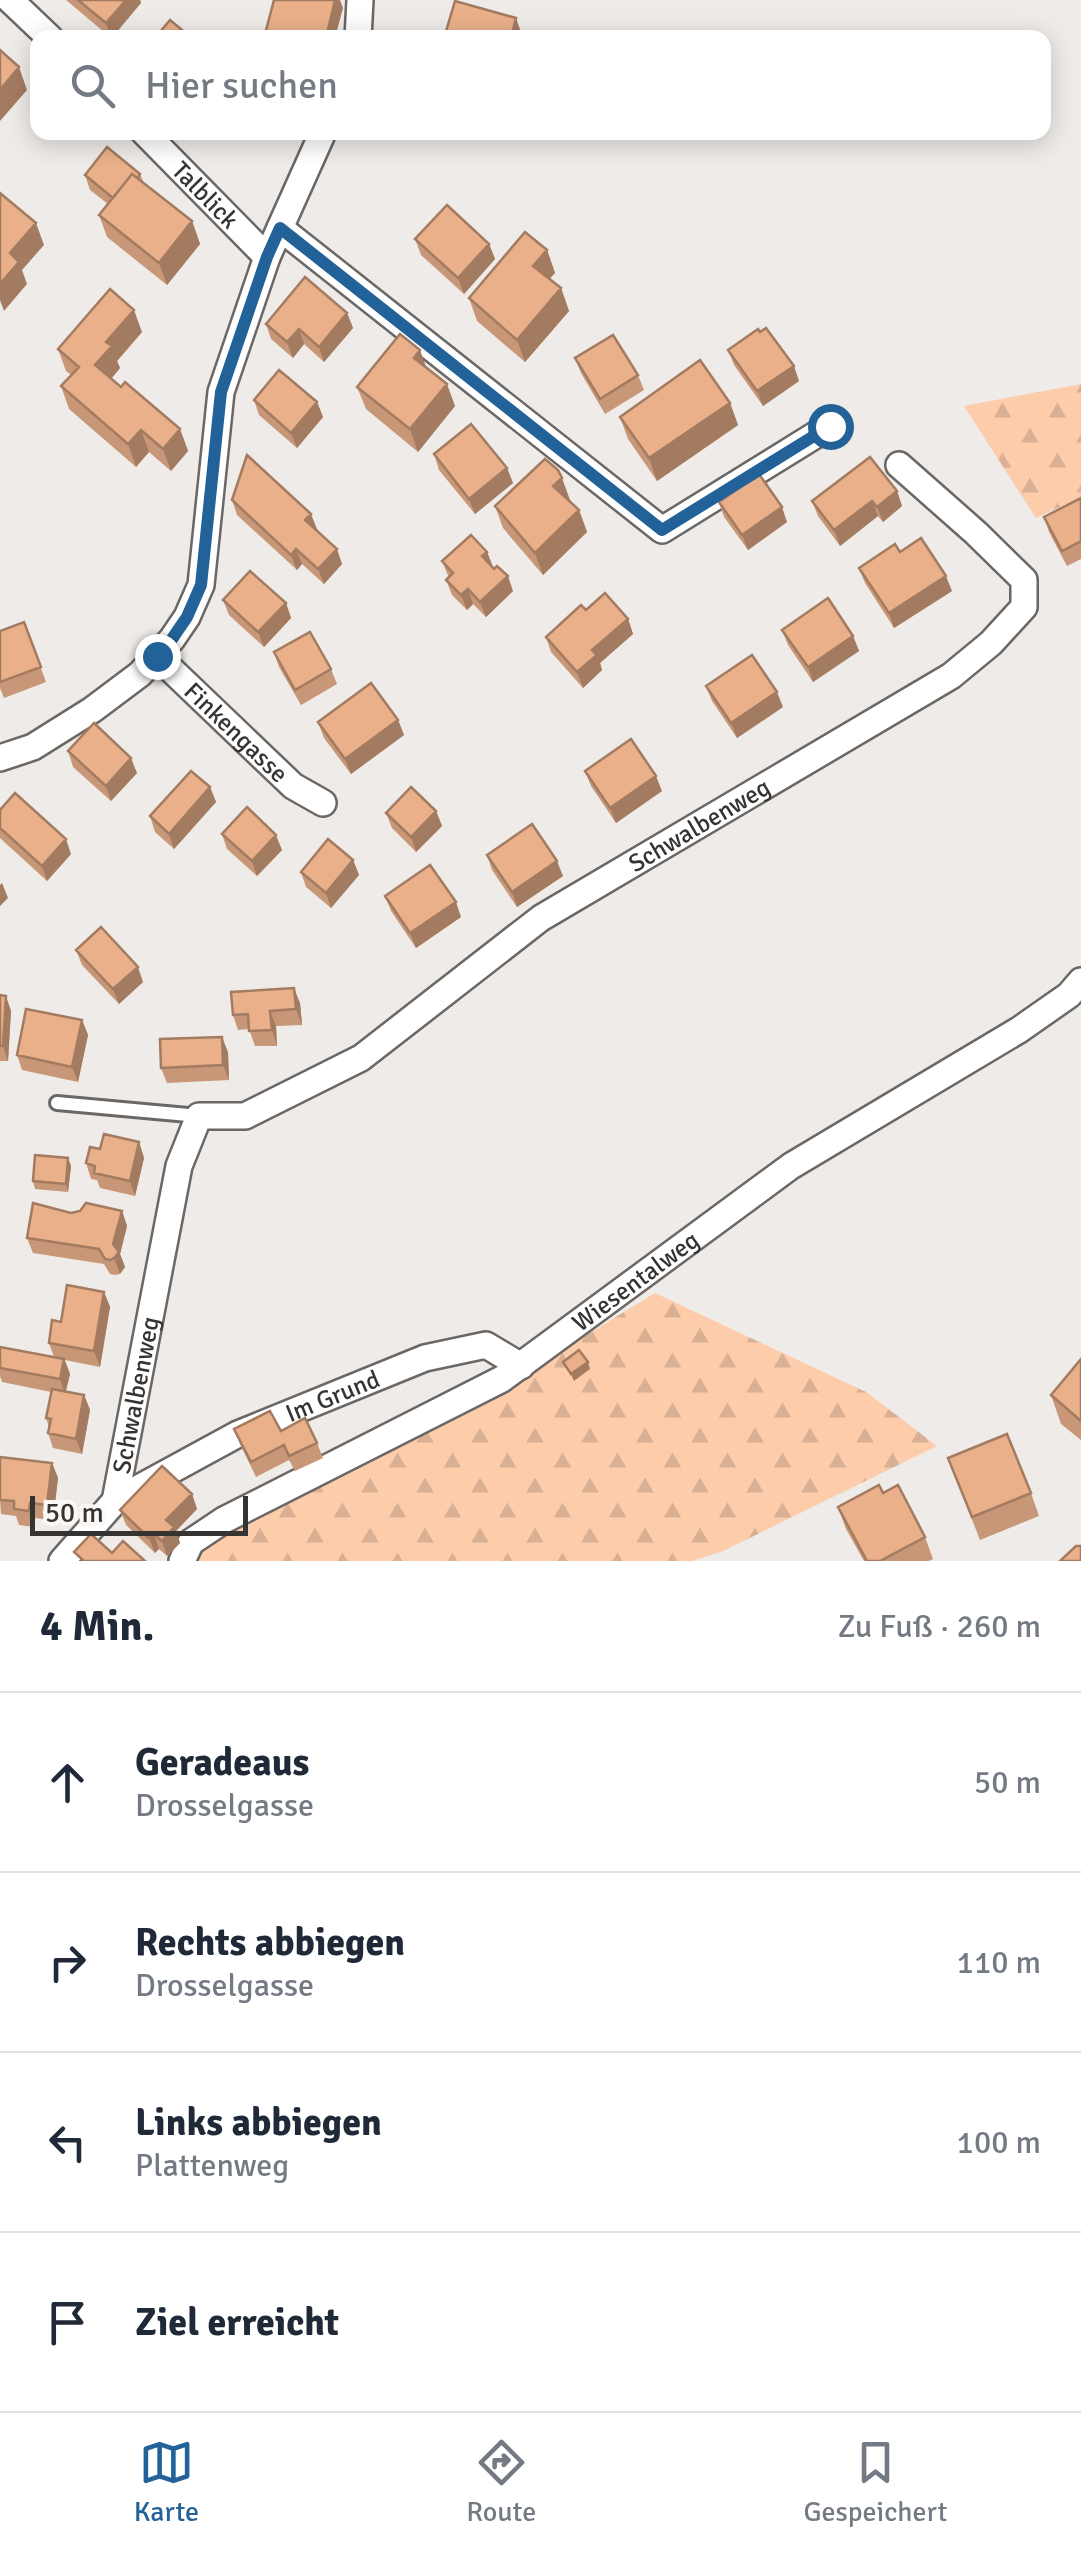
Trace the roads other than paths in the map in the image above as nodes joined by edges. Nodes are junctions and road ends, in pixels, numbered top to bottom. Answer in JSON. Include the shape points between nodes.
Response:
{"nodes":[{"id":1,"x":10,"y":0,"type":"edge"},
{"id":2,"x":360,"y":0,"type":"edge"},
{"id":3,"x":42,"y":30,"type":"edge"},
{"id":4,"x":358,"y":30,"type":"edge"},
{"id":5,"x":152,"y":140,"type":"edge"},
{"id":6,"x":319,"y":140,"type":"edge"},
{"id":7,"x":280,"y":228,"type":"junction"},
{"id":8,"x":267,"y":257,"type":"junction"},
{"id":9,"x":830,"y":426,"type":"dead end"},
{"id":10,"x":899,"y":465,"type":"dead end"},
{"id":11,"x":157,"y":656,"type":"junction"},
{"id":12,"x":0,"y":758,"type":"edge"},
{"id":13,"x":323,"y":803,"type":"dead end"},
{"id":14,"x":1081,"y":982,"type":"edge"},
{"id":15,"x":58,"y":1103,"type":"dead end"},
{"id":16,"x":199,"y":1116,"type":"junction"},
{"id":17,"x":521,"y":1366,"type":"junction"},
{"id":18,"x":115,"y":1501,"type":"junction"},
{"id":19,"x":62,"y":1561,"type":"edge"},
{"id":20,"x":182,"y":1561,"type":"edge"}],
"edges":[{"from":1,"to":3,"type":"street"},
{"from":2,"to":4,"type":"street"},
{"from":5,"to":8,"type":"street","name":"Talblick"},
{"from":6,"to":7,"type":"street"},
{"from":7,"to":8,"type":"street"},
{"from":7,"to":9,"type":"street","via":[[662,530]]},
{"from":8,"to":11,"type":"street","via":[[221,392],[201,585]]},
{"from":10,"to":16,"type":"street","name":"Schwalbenweg","via":[[1024,580],[1024,607],[990,643],[951,676],[541,918],[362,1058],[245,1116]]},
{"from":11,"to":12,"type":"street","via":[[92,710],[33,747]]},
{"from":11,"to":13,"type":"street","name":"Finkengasse","via":[[293,786]]},
{"from":14,"to":17,"type":"street","name":"Wiesentalweg","via":[[1020,1030],[791,1166]]},
{"from":15,"to":16,"type":"lane","name":"Schwalbenweg"},
{"from":16,"to":18,"type":"street","name":"Schwalbenweg","via":[[180,1166]]},
{"from":17,"to":18,"type":"street","name":"Im Grund","via":[[486,1345],[425,1358],[238,1434]]},
{"from":17,"to":20,"type":"street","name":"Wiesentalweg","via":[[224,1520],[191,1542]]},
{"from":18,"to":19,"type":"street","name":"Im Grund"}]}
